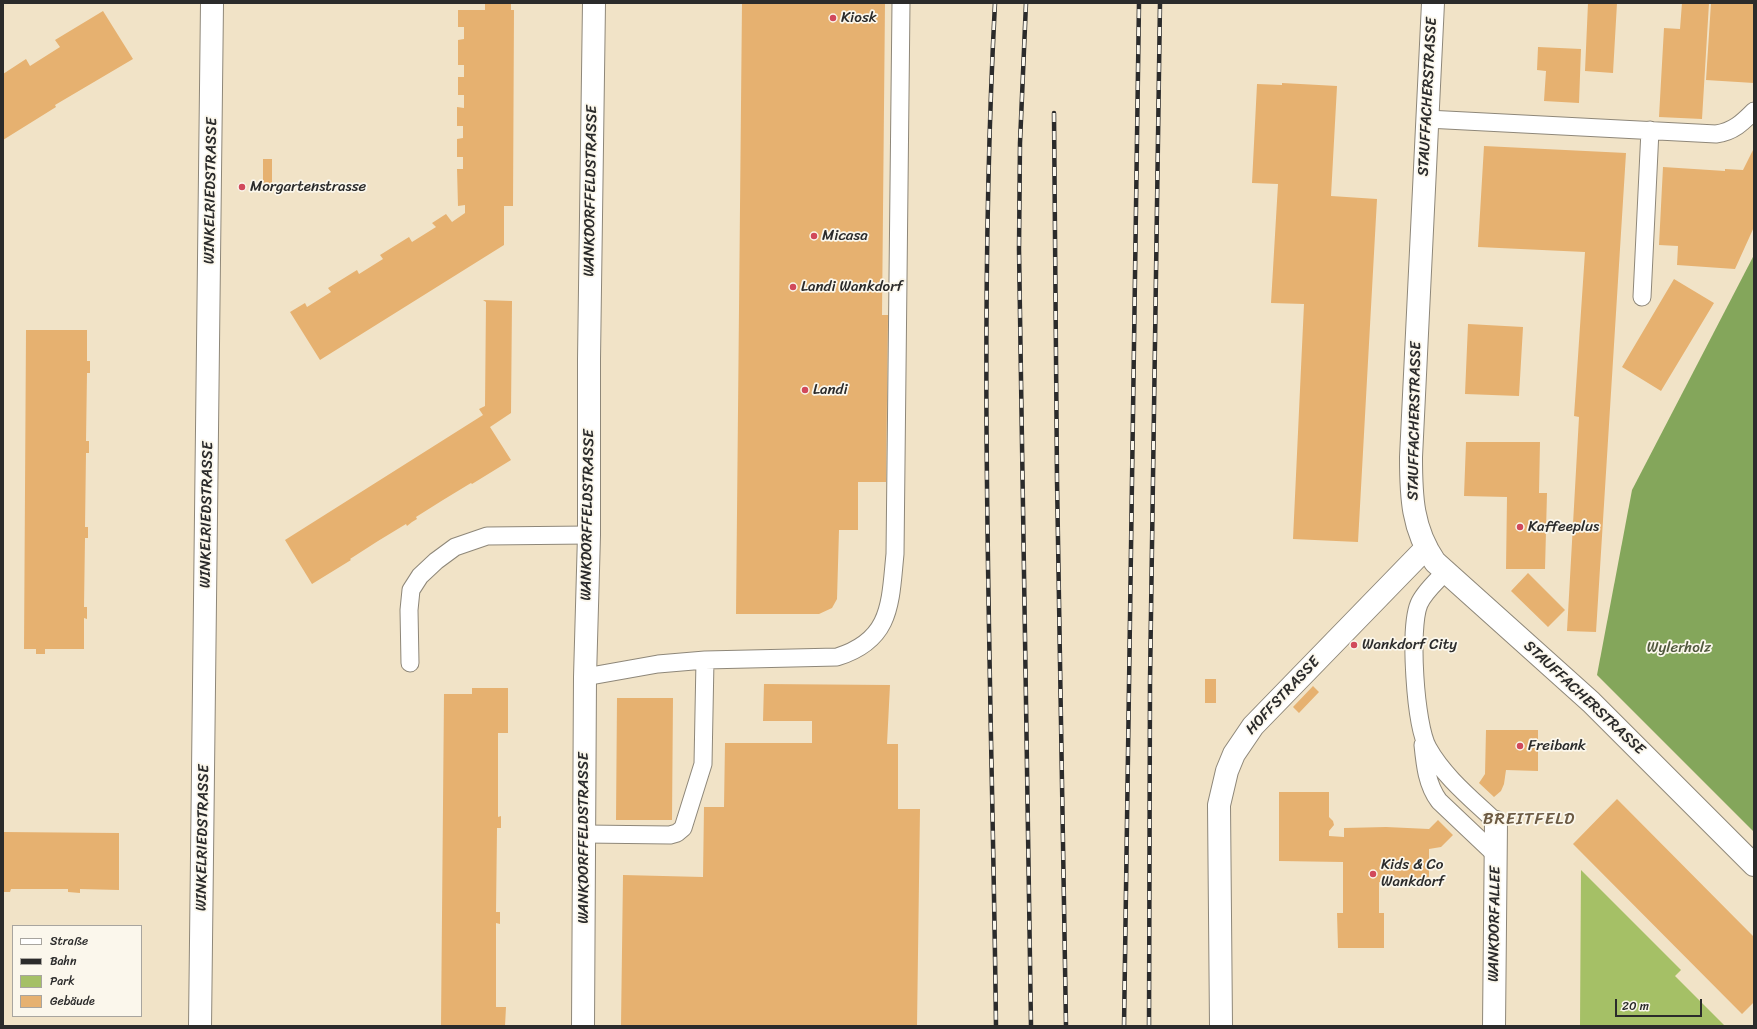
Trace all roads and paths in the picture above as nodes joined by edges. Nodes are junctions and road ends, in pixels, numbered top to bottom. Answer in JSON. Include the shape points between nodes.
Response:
{"nodes":[{"id":1,"x":212,"y":3,"type":"edge"},
{"id":2,"x":594,"y":3,"type":"edge"},
{"id":3,"x":901,"y":3,"type":"edge"},
{"id":4,"x":1433,"y":3,"type":"edge"},
{"id":5,"x":1754,"y":111,"type":"edge"},
{"id":6,"x":1427,"y":120,"type":"junction"},
{"id":7,"x":1650,"y":130,"type":"junction"},
{"id":8,"x":1642,"y":297,"type":"dead end"},
{"id":9,"x":589,"y":536,"type":"junction"},
{"id":10,"x":1426,"y":548,"type":"junction"},
{"id":11,"x":1446,"y":571,"type":"junction"},
{"id":12,"x":705,"y":660,"type":"junction"},
{"id":13,"x":410,"y":662,"type":"dead end"},
{"id":14,"x":585,"y":677,"type":"junction"},
{"id":15,"x":1420,"y":725,"type":"junction"},
{"id":16,"x":1496,"y":822,"type":"joint"},
{"id":17,"x":585,"y":834,"type":"junction"},
{"id":18,"x":1496,"y":854,"type":"junction"},
{"id":19,"x":1754,"y":865,"type":"edge"},
{"id":20,"x":200,"y":1026,"type":"edge"},
{"id":21,"x":583,"y":1026,"type":"edge"},
{"id":22,"x":1221,"y":1026,"type":"edge"},
{"id":23,"x":1494,"y":1026,"type":"edge"}],
"edges":[{"from":1,"to":20,"type":"street","name":"WINKELRIEDSTRASSE"},
{"from":2,"to":9,"type":"street","name":"WANKDORFFELDSTRASSE"},
{"from":3,"to":12,"type":"lane","via":[[896,513],[890,605],[877,634],[860,648],[837,657]]},
{"from":4,"to":6,"type":"street","name":"STAUFFACHERSTRASSE"},
{"from":5,"to":7,"type":"lane","via":[[1738,126],[1723,133]]},
{"from":6,"to":7,"type":"lane"},
{"from":6,"to":10,"type":"street","name":"STAUFFACHERSTRASSE","via":[[1411,457],[1414,514]]},
{"from":7,"to":8,"type":"lane"},
{"from":9,"to":13,"type":"lane","via":[[486,536],[456,548],[436,561],[420,576],[412,590],[409,610]]},
{"from":9,"to":14,"type":"street","name":"WANKDORFFELDSTRASSE"},
{"from":10,"to":11,"type":"street","name":"STAUFFACHERSTRASSE"},
{"from":10,"to":22,"type":"street","name":"HOFFSTRASSE","via":[[1263,715],[1234,754],[1219,805]]},
{"from":11,"to":15,"type":"lane","via":[[1421,599],[1415,618],[1416,695]]},
{"from":11,"to":19,"type":"street","name":"STAUFFACHERSTRASSE","via":[[1592,702]]},
{"from":12,"to":14,"type":"lane","via":[[658,664]]},
{"from":12,"to":17,"type":"lane","via":[[703,764],[683,828],[670,835]]},
{"from":14,"to":17,"type":"street","name":"WANKDORFFELDSTRASSE"},
{"from":15,"to":16,"type":"lane","via":[[1428,747],[1440,766]]},
{"from":15,"to":18,"type":"lane","via":[[1424,758],[1433,792],[1439,802]]},
{"from":16,"to":18,"type":"street","name":"WANKDORFALLEE"},
{"from":17,"to":21,"type":"street","name":"WANKDORFFELDSTRASSE"},
{"from":18,"to":23,"type":"street","name":"WANKDORFALLEE"}]}
